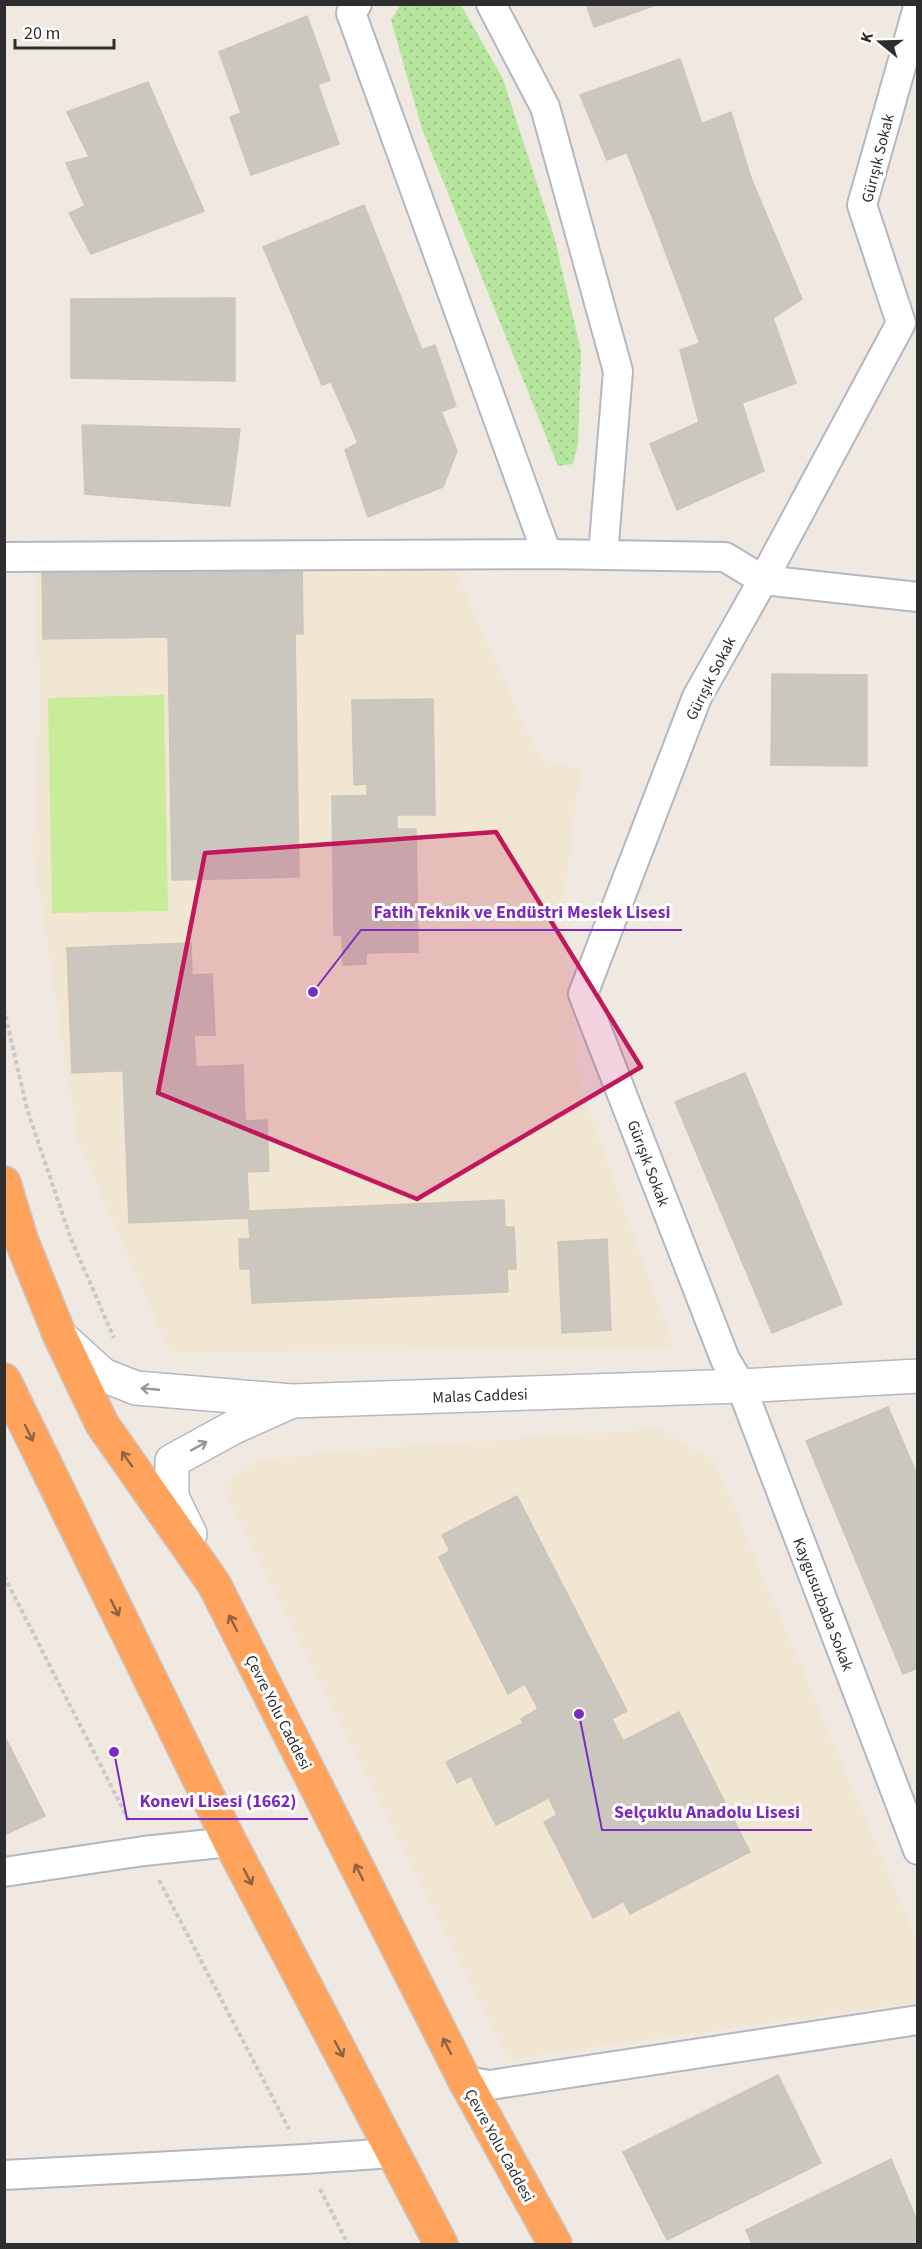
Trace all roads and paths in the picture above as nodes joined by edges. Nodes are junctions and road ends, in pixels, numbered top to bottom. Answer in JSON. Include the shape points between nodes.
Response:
{"nodes":[{"id":1,"x":357,"y":4,"type":"edge"},
{"id":2,"x":490,"y":4,"type":"edge"},
{"id":3,"x":918,"y":7,"type":"edge"},
{"id":4,"x":909,"y":321,"type":"edge"},
{"id":5,"x":547,"y":554,"type":"junction"},
{"id":6,"x":603,"y":555,"type":"junction"},
{"id":7,"x":4,"y":557,"type":"edge"},
{"id":8,"x":763,"y":580,"type":"junction"},
{"id":9,"x":918,"y":597,"type":"edge"},
{"id":10,"x":4,"y":1183,"type":"edge"},
{"id":11,"x":60,"y":1336,"type":"junction"},
{"id":12,"x":733,"y":1372,"type":"junction"},
{"id":13,"x":918,"y":1376,"type":"edge"},
{"id":14,"x":6,"y":1389,"type":"edge"},
{"id":15,"x":292,"y":1401,"type":"junction"},
{"id":16,"x":4,"y":1576,"type":"edge"},
{"id":17,"x":214,"y":1584,"type":"junction"},
{"id":18,"x":230,"y":1842,"type":"junction"},
{"id":19,"x":918,"y":1850,"type":"edge"},
{"id":20,"x":144,"y":1851,"type":"junction"},
{"id":21,"x":4,"y":1872,"type":"edge"},
{"id":22,"x":918,"y":2020,"type":"edge"},
{"id":23,"x":465,"y":2082,"type":"junction"},
{"id":24,"x":393,"y":2153,"type":"junction"},
{"id":25,"x":305,"y":2159,"type":"junction"},
{"id":26,"x":4,"y":2175,"type":"edge"},
{"id":27,"x":348,"y":2244,"type":"edge"},
{"id":28,"x":441,"y":2244,"type":"edge"},
{"id":29,"x":555,"y":2244,"type":"edge"}],
"edges":[{"from":1,"to":5,"type":"street","via":[[351,13]]},
{"from":2,"to":6,"type":"street","via":[[545,107],[618,370]]},
{"from":3,"to":4,"type":"street","name":"Gürışık Sokak","via":[[862,205]]},
{"from":4,"to":8,"type":"street","name":"Gürışık Sokak"},
{"from":5,"to":6,"type":"street"},
{"from":5,"to":7,"type":"street"},
{"from":6,"to":8,"type":"street","via":[[725,558]]},
{"from":8,"to":9,"type":"street"},
{"from":8,"to":12,"type":"street","name":"Gürışık Sokak","via":[[696,697],[583,994]]},
{"from":10,"to":11,"type":"highway","name":"Çevre Yolu Caddesi","via":[[22,1242]]},
{"from":15,"to":11,"type":"street","name":"Malas Caddesi","one_way":true,"via":[[136,1388],[103,1376]]},
{"from":17,"to":11,"type":"highway","name":"Çevre Yolu Caddesi","one_way":true,"via":[[102,1424]]},
{"from":12,"to":13,"type":"street","name":"Malas Caddesi"},
{"from":12,"to":15,"type":"street","name":"Malas Caddesi"},
{"from":12,"to":19,"type":"street","name":"Kaygusuzbaba Sokak"},
{"from":14,"to":18,"type":"highway","one_way":true},
{"from":17,"to":15,"type":"street","one_way":true,"via":[[172,1497],[172,1461]]},
{"from":16,"to":20,"type":"path"},
{"from":23,"to":17,"type":"highway","name":"Çevre Yolu Caddesi","one_way":true},
{"from":18,"to":20,"type":"street"},
{"from":18,"to":24,"type":"highway","one_way":true},
{"from":20,"to":21,"type":"street"},
{"from":20,"to":25,"type":"path"},
{"from":22,"to":23,"type":"street","via":[[490,2085]]},
{"from":23,"to":29,"type":"highway","name":"Çevre Yolu Caddesi"},
{"from":24,"to":25,"type":"street"},
{"from":24,"to":28,"type":"highway"},
{"from":25,"to":26,"type":"street"},
{"from":25,"to":27,"type":"path"}]}
